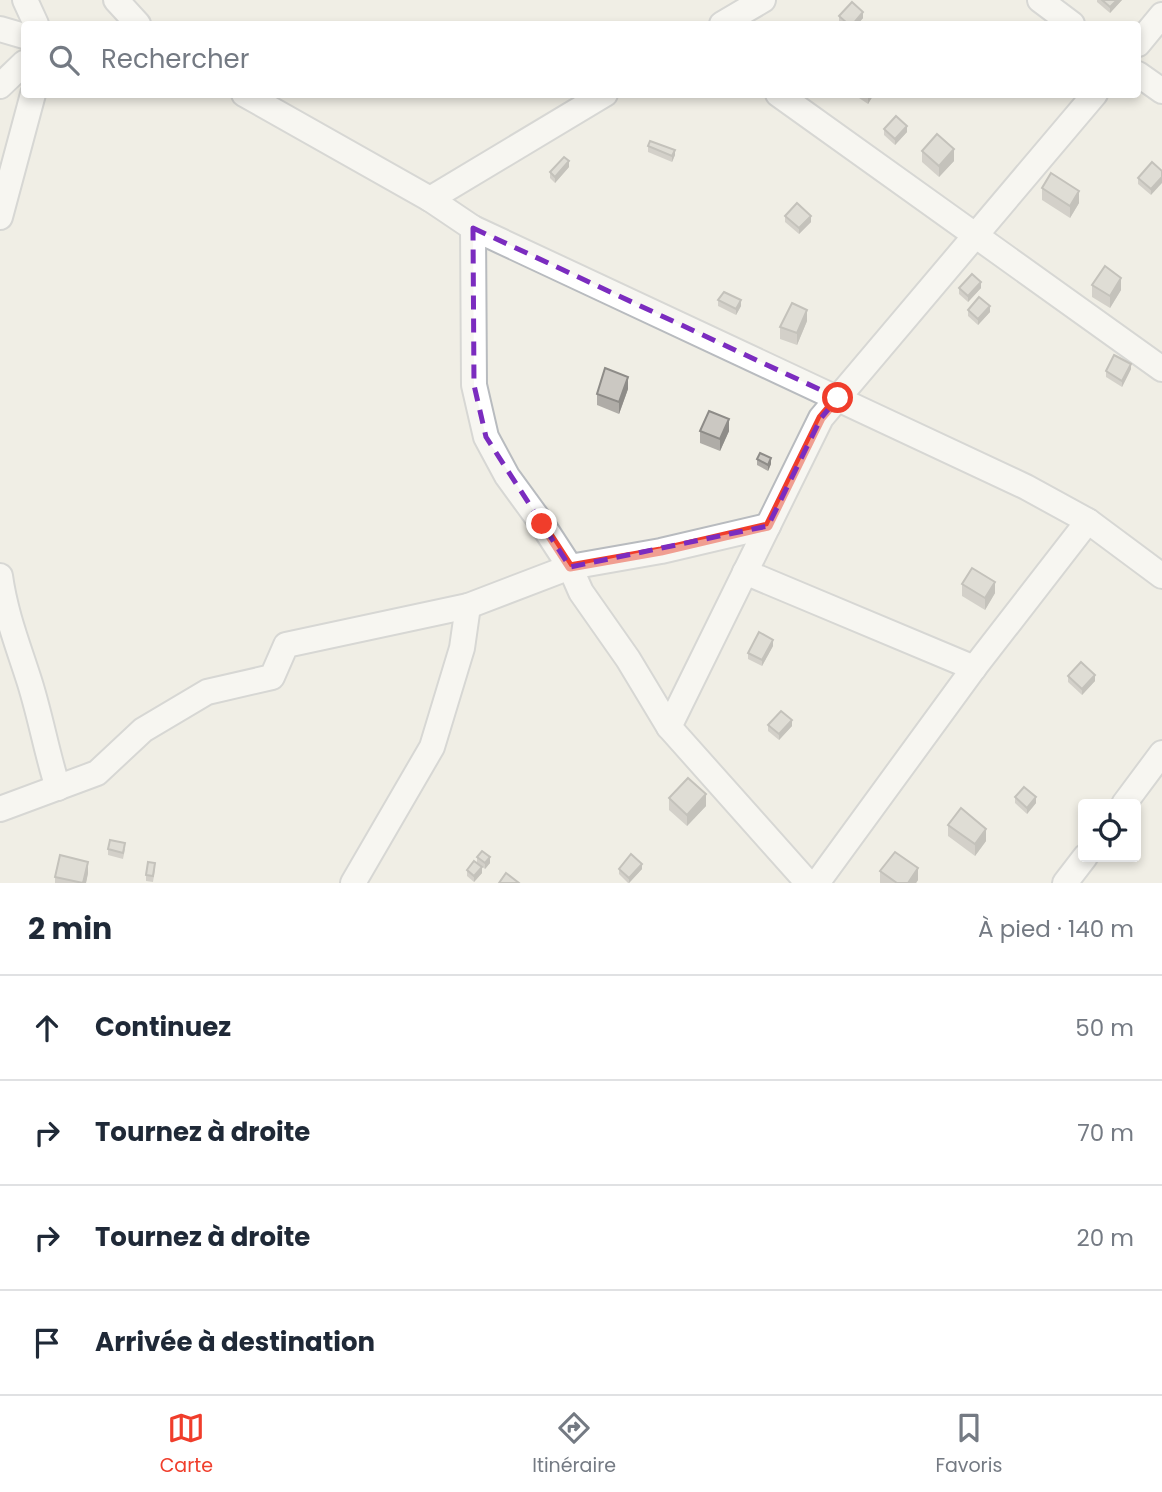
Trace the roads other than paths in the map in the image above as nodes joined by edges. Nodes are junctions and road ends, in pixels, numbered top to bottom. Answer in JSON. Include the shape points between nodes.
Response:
{"nodes":[{"id":1,"x":25,"y":0,"type":"edge"},
{"id":2,"x":116,"y":0,"type":"edge"},
{"id":3,"x":763,"y":0,"type":"edge"},
{"id":4,"x":1040,"y":0,"type":"edge"},
{"id":5,"x":1162,"y":15,"type":"edge"},
{"id":6,"x":35,"y":21,"type":"edge"},
{"id":7,"x":135,"y":21,"type":"edge"},
{"id":8,"x":727,"y":21,"type":"edge"},
{"id":9,"x":1068,"y":21,"type":"edge"},
{"id":10,"x":1141,"y":40,"type":"edge"},
{"id":11,"x":21,"y":66,"type":"edge"},
{"id":12,"x":1141,"y":76,"type":"edge"},
{"id":13,"x":0,"y":86,"type":"edge"},
{"id":14,"x":1162,"y":91,"type":"edge"},
{"id":15,"x":32,"y":98,"type":"edge"},
{"id":16,"x":251,"y":98,"type":"edge"},
{"id":17,"x":598,"y":98,"type":"edge"},
{"id":18,"x":784,"y":98,"type":"edge"},
{"id":19,"x":1092,"y":98,"type":"edge"},
{"id":20,"x":430,"y":199,"type":"junction"},
{"id":21,"x":0,"y":217,"type":"edge"},
{"id":22,"x":473,"y":228,"type":"junction"},
{"id":23,"x":976,"y":235,"type":"junction"},
{"id":24,"x":1162,"y":369,"type":"edge"},
{"id":25,"x":838,"y":398,"type":"junction"},
{"id":26,"x":1088,"y":521,"type":"junction"},
{"id":27,"x":768,"y":526,"type":"junction"},
{"id":28,"x":570,"y":567,"type":"junction"},
{"id":29,"x":745,"y":572,"type":"junction"},
{"id":30,"x":0,"y":576,"type":"edge"},
{"id":31,"x":1162,"y":576,"type":"edge"},
{"id":32,"x":468,"y":606,"type":"junction"},
{"id":33,"x":974,"y":668,"type":"junction"},
{"id":34,"x":669,"y":727,"type":"junction"},
{"id":35,"x":1162,"y":753,"type":"edge"},
{"id":36,"x":58,"y":788,"type":"junction"},
{"id":37,"x":1128,"y":799,"type":"edge"},
{"id":38,"x":0,"y":808,"type":"edge"},
{"id":39,"x":1081,"y":862,"type":"edge"},
{"id":40,"x":360,"y":882,"type":"edge"},
{"id":41,"x":808,"y":883,"type":"edge"},
{"id":42,"x":817,"y":883,"type":"edge"},
{"id":43,"x":1065,"y":883,"type":"edge"}],
"edges":[{"from":1,"to":6,"type":"street"},
{"from":2,"to":7,"type":"street"},
{"from":3,"to":8,"type":"street"},
{"from":4,"to":9,"type":"street"},
{"from":5,"to":10,"type":"street"},
{"from":11,"to":13,"type":"street"},
{"from":12,"to":14,"type":"street"},
{"from":15,"to":21,"type":"street"},
{"from":16,"to":20,"type":"street"},
{"from":17,"to":20,"type":"street"},
{"from":18,"to":23,"type":"street"},
{"from":19,"to":23,"type":"street"},
{"from":20,"to":22,"type":"street"},
{"from":22,"to":25,"type":"street"},
{"from":22,"to":28,"type":"street","via":[[474,385],[486,437],[507,476]]},
{"from":23,"to":24,"type":"street"},
{"from":23,"to":25,"type":"street"},
{"from":25,"to":26,"type":"street"},
{"from":25,"to":27,"type":"street","via":[[821,418]]},
{"from":26,"to":31,"type":"street"},
{"from":26,"to":33,"type":"street"},
{"from":27,"to":28,"type":"street"},
{"from":27,"to":29,"type":"street"},
{"from":28,"to":32,"type":"street"},
{"from":28,"to":34,"type":"street","via":[[581,592]]},
{"from":29,"to":33,"type":"street"},
{"from":29,"to":34,"type":"street"},
{"from":30,"to":36,"type":"street","via":[[5,612]]},
{"from":32,"to":36,"type":"street","via":[[286,645],[272,677],[207,692],[143,730],[97,773]]},
{"from":32,"to":40,"type":"street","via":[[462,648],[432,747]]},
{"from":33,"to":42,"type":"street"},
{"from":34,"to":41,"type":"street"},
{"from":35,"to":37,"type":"street"},
{"from":36,"to":38,"type":"street"},
{"from":39,"to":43,"type":"street"}]}
